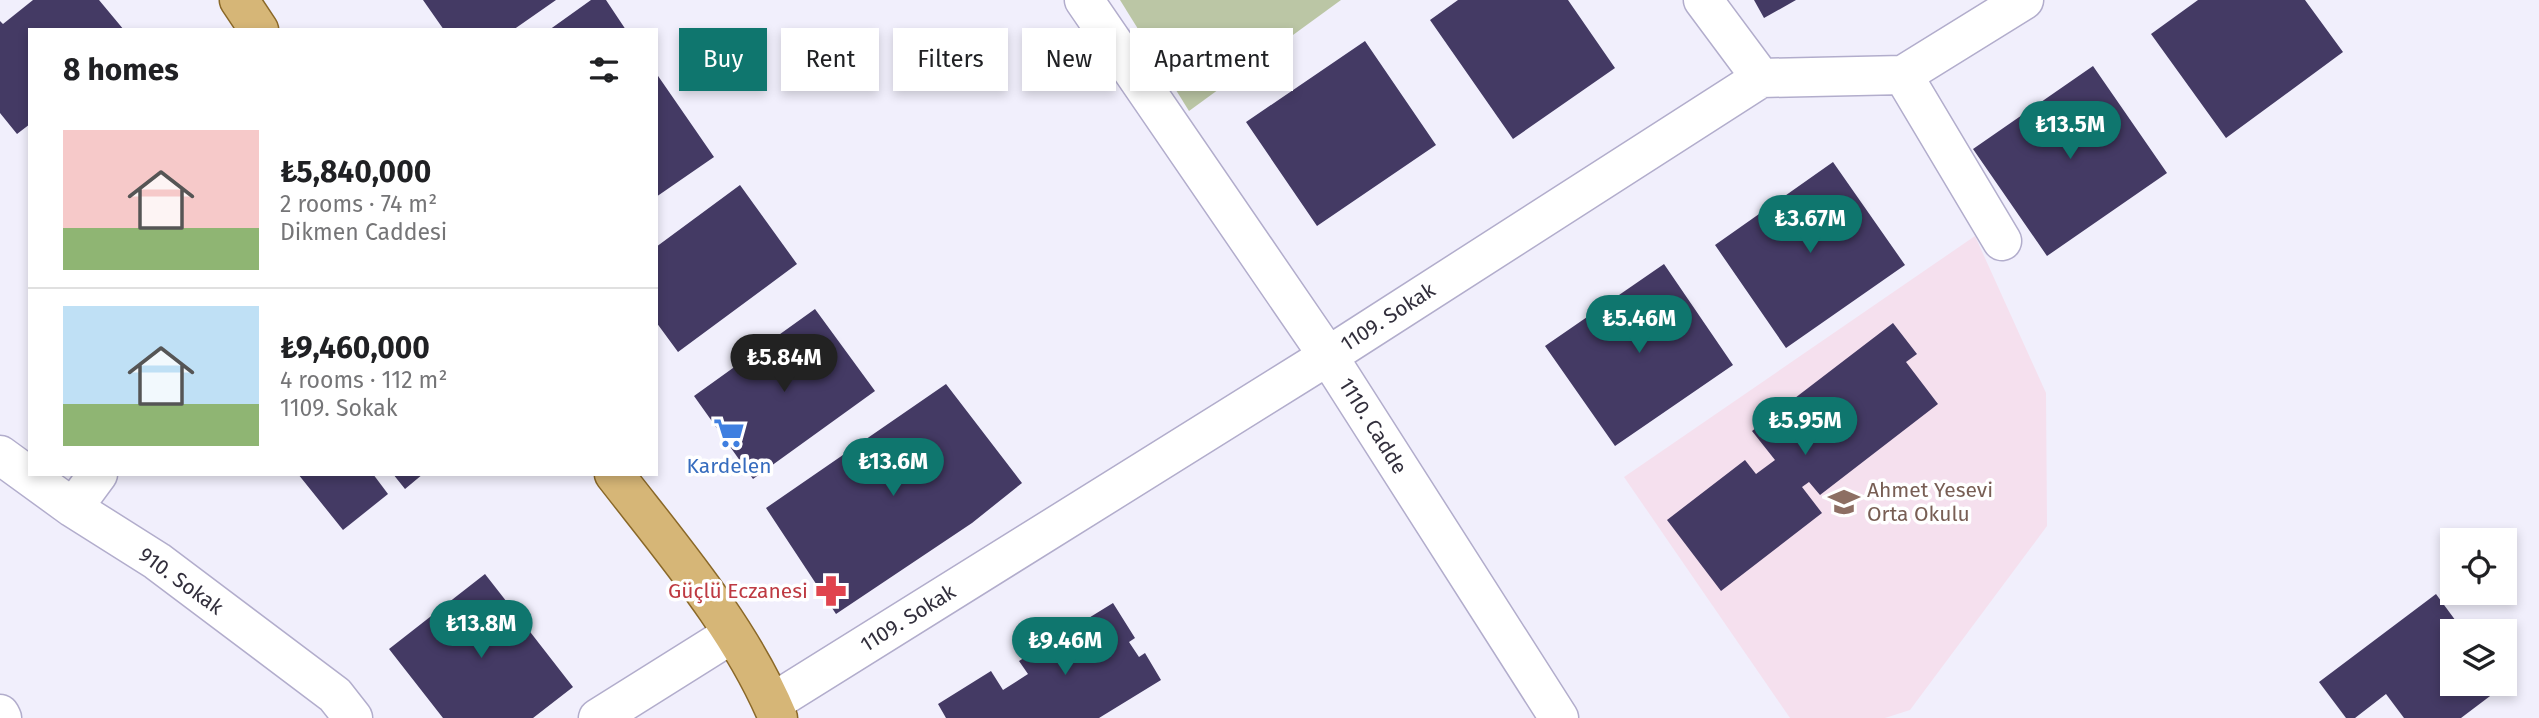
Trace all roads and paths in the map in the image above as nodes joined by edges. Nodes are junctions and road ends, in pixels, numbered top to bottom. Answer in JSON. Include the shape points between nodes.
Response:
{"nodes":[{"id":1,"x":239,"y":0,"type":"edge"},
{"id":2,"x":1084,"y":0,"type":"edge"},
{"id":3,"x":1703,"y":0,"type":"edge"},
{"id":4,"x":2024,"y":0,"type":"edge"},
{"id":5,"x":258,"y":28,"type":"edge"},
{"id":6,"x":1903,"y":75,"type":"junction"},
{"id":7,"x":1761,"y":78,"type":"junction"},
{"id":8,"x":2002,"y":241,"type":"dead end"},
{"id":9,"x":1328,"y":356,"type":"junction"},
{"id":10,"x":0,"y":455,"type":"edge"},
{"id":11,"x":28,"y":475,"type":"edge"},
{"id":12,"x":29,"y":476,"type":"edge"},
{"id":13,"x":97,"y":476,"type":"edge"},
{"id":14,"x":616,"y":476,"type":"edge"},
{"id":15,"x":73,"y":508,"type":"junction"},
{"id":16,"x":732,"y":634,"type":"junction"},
{"id":17,"x":775,"y":711,"type":"edge"},
{"id":18,"x":353,"y":718,"type":"edge"},
{"id":19,"x":598,"y":718,"type":"edge"},
{"id":20,"x":1559,"y":718,"type":"edge"}],
"edges":[{"from":1,"to":5,"type":"main road"},
{"from":2,"to":9,"type":"street","name":"1110. Cadde"},
{"from":3,"to":7,"type":"street"},
{"from":4,"to":6,"type":"street"},
{"from":6,"to":7,"type":"street"},
{"from":6,"to":8,"type":"street"},
{"from":7,"to":9,"type":"street","name":"1109. Sokak"},
{"from":9,"to":17,"type":"street","name":"1109. Sokak"},
{"from":9,"to":20,"type":"street","name":"1110. Cadde"},
{"from":10,"to":11,"type":"street","name":"910. Sokak"},
{"from":12,"to":15,"type":"street","name":"910. Sokak"},
{"from":13,"to":15,"type":"street"},
{"from":14,"to":16,"type":"main road"},
{"from":15,"to":18,"type":"street","name":"910. Sokak","via":[[156,561],[335,695]]},
{"from":16,"to":17,"type":"main road"},
{"from":16,"to":19,"type":"street"}]}
